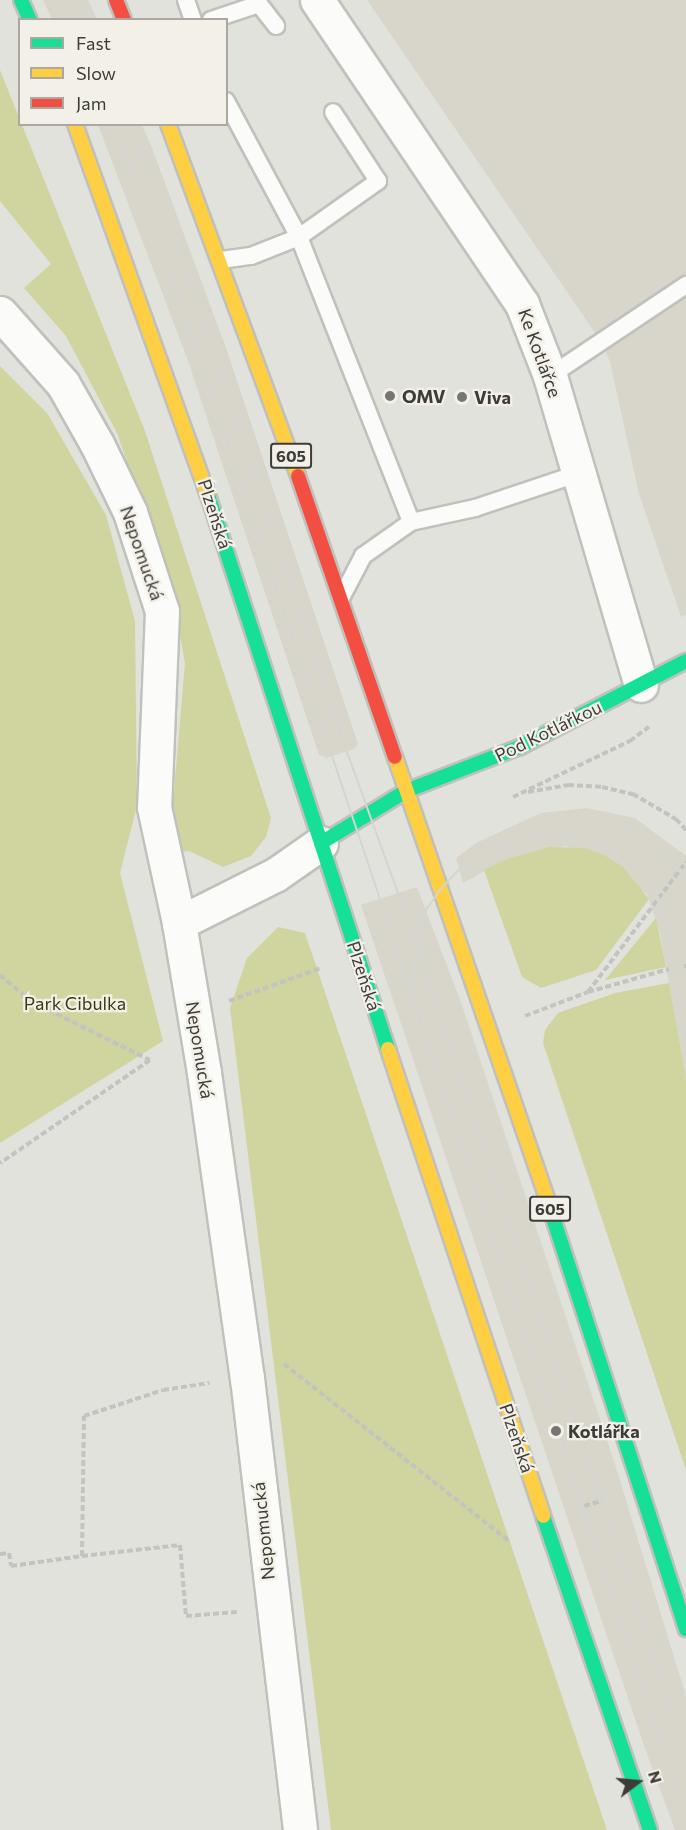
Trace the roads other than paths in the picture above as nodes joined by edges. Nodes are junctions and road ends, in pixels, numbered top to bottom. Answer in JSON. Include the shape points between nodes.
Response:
{"nodes":[{"id":1,"x":21,"y":0,"type":"edge"},
{"id":2,"x":116,"y":0,"type":"edge"},
{"id":3,"x":186,"y":0,"type":"edge"},
{"id":4,"x":317,"y":0,"type":"edge"},
{"id":5,"x":29,"y":18,"type":"edge"},
{"id":6,"x":123,"y":18,"type":"edge"},
{"id":7,"x":192,"y":18,"type":"edge"},
{"id":8,"x":218,"y":18,"type":"edge"},
{"id":9,"x":276,"y":26,"type":"dead end"},
{"id":10,"x":228,"y":105,"type":"edge"},
{"id":11,"x":333,"y":112,"type":"dead end"},
{"id":12,"x":76,"y":126,"type":"edge"},
{"id":13,"x":169,"y":126,"type":"edge"},
{"id":14,"x":299,"y":237,"type":"junction"},
{"id":15,"x":221,"y":260,"type":"junction"},
{"id":16,"x":686,"y":285,"type":"edge"},
{"id":17,"x":0,"y":313,"type":"edge"},
{"id":18,"x":550,"y":376,"type":"junction"},
{"id":19,"x":580,"y":473,"type":"junction"},
{"id":20,"x":411,"y":522,"type":"junction"},
{"id":21,"x":340,"y":599,"type":"junction"},
{"id":22,"x":686,"y":661,"type":"edge"},
{"id":23,"x":641,"y":685,"type":"junction"},
{"id":24,"x":406,"y":790,"type":"junction"},
{"id":25,"x":321,"y":843,"type":"junction"},
{"id":26,"x":179,"y":923,"type":"junction"},
{"id":27,"x":686,"y":1629,"type":"edge"},
{"id":28,"x":300,"y":1830,"type":"edge"},
{"id":29,"x":650,"y":1830,"type":"edge"}],
"edges":[{"from":1,"to":5,"type":"main road"},
{"from":2,"to":6,"type":"main road"},
{"from":3,"to":7,"type":"lane"},
{"from":4,"to":18,"type":"street","name":"Ke Kotlářce","via":[[522,304]]},
{"from":8,"to":9,"type":"lane","via":[[259,4]]},
{"from":10,"to":14,"type":"lane"},
{"from":11,"to":14,"type":"lane","via":[[378,181]]},
{"from":12,"to":25,"type":"main road","name":"Plzeňská","via":[[180,409]]},
{"from":13,"to":15,"type":"main road","number":"605"},
{"from":14,"to":15,"type":"lane","via":[[251,256]]},
{"from":14,"to":20,"type":"lane"},
{"from":15,"to":21,"type":"main road","number":"605"},
{"from":16,"to":18,"type":"lane"},
{"from":17,"to":26,"type":"street","name":"Nepomucká","via":[[63,384],[97,444],[130,512],[162,610],[154,807]]},
{"from":18,"to":19,"type":"street","name":"Ke Kotlářce"},
{"from":19,"to":20,"type":"lane","via":[[475,508]]},
{"from":19,"to":23,"type":"street","name":"Ke Kotlářce"},
{"from":20,"to":21,"type":"lane","via":[[363,556]]},
{"from":21,"to":24,"type":"main road","number":"605"},
{"from":22,"to":23,"type":"main road","name":"Pod Kotlářkou"},
{"from":23,"to":24,"type":"main road","name":"Pod Kotlářkou","via":[[520,747]]},
{"from":24,"to":25,"type":"main road","name":"Pod Kotlářkou"},
{"from":24,"to":27,"type":"main road","number":"605","via":[[617,1409]]},
{"from":25,"to":26,"type":"street","via":[[275,875]]},
{"from":25,"to":29,"type":"main road","name":"Plzeňská","via":[[482,1336]]},
{"from":26,"to":28,"type":"street","name":"Nepomucká","via":[[247,1378]]}]}
